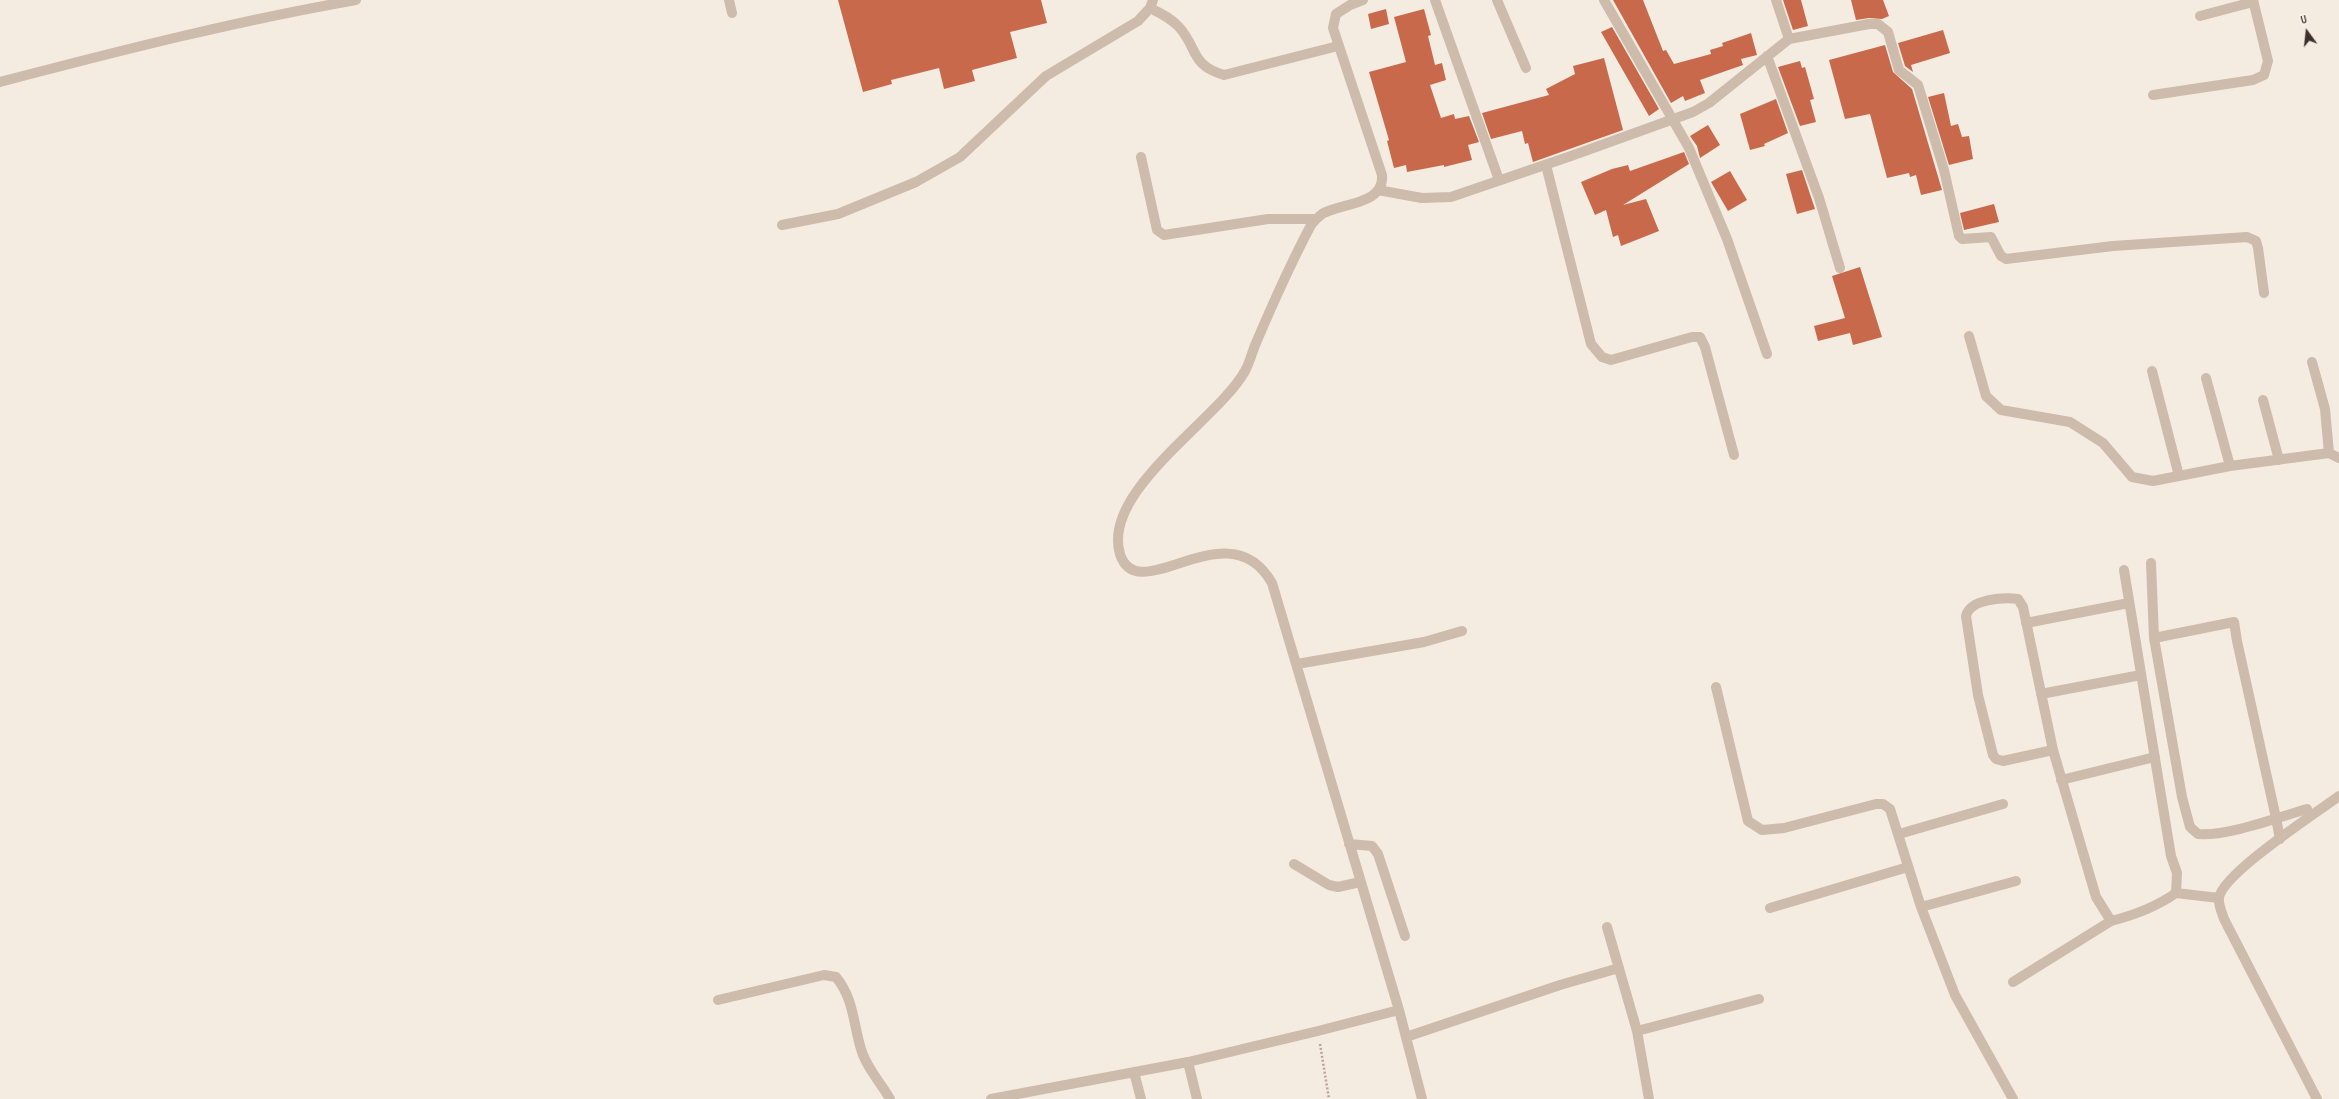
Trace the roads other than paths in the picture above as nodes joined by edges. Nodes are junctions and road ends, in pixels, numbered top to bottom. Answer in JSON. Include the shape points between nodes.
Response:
{"nodes":[{"id":1,"x":356,"y":0,"type":"edge"},
{"id":2,"x":729,"y":0,"type":"edge"},
{"id":3,"x":1362,"y":0,"type":"edge"},
{"id":4,"x":1435,"y":0,"type":"edge"},
{"id":5,"x":1497,"y":0,"type":"edge"},
{"id":6,"x":1604,"y":0,"type":"edge"},
{"id":7,"x":1776,"y":0,"type":"edge"},
{"id":8,"x":2253,"y":1,"type":"edge"},
{"id":9,"x":1151,"y":4,"type":"edge"},
{"id":10,"x":732,"y":13,"type":"dead end"},
{"id":11,"x":2200,"y":16,"type":"dead end"},
{"id":12,"x":1788,"y":39,"type":"junction"},
{"id":13,"x":1338,"y":46,"type":"junction"},
{"id":14,"x":1767,"y":56,"type":"junction"},
{"id":15,"x":1526,"y":68,"type":"dead end"},
{"id":16,"x":0,"y":82,"type":"edge"},
{"id":17,"x":2153,"y":96,"type":"dead end"},
{"id":18,"x":1673,"y":120,"type":"junction"},
{"id":19,"x":1141,"y":157,"type":"dead end"},
{"id":20,"x":1546,"y":165,"type":"junction"},
{"id":21,"x":1499,"y":180,"type":"junction"},
{"id":22,"x":1378,"y":190,"type":"junction"},
{"id":23,"x":1316,"y":219,"type":"junction"},
{"id":24,"x":782,"y":225,"type":"dead end"},
{"id":25,"x":1840,"y":268,"type":"dead end"},
{"id":26,"x":2264,"y":293,"type":"dead end"},
{"id":27,"x":1969,"y":336,"type":"dead end"},
{"id":28,"x":1767,"y":354,"type":"dead end"},
{"id":29,"x":2312,"y":362,"type":"dead end"},
{"id":30,"x":2152,"y":371,"type":"dead end"},
{"id":31,"x":2206,"y":378,"type":"dead end"},
{"id":32,"x":2263,"y":400,"type":"dead end"},
{"id":33,"x":2329,"y":453,"type":"junction"},
{"id":34,"x":1734,"y":455,"type":"dead end"},
{"id":35,"x":2339,"y":458,"type":"edge"},
{"id":36,"x":2279,"y":460,"type":"junction"},
{"id":37,"x":2230,"y":466,"type":"junction"},
{"id":38,"x":2179,"y":476,"type":"junction"},
{"id":39,"x":2151,"y":563,"type":"dead end"},
{"id":40,"x":2124,"y":570,"type":"dead end"},
{"id":41,"x":2129,"y":602,"type":"junction"},
{"id":42,"x":2026,"y":623,"type":"junction"},
{"id":43,"x":1462,"y":631,"type":"dead end"},
{"id":44,"x":2154,"y":638,"type":"junction"},
{"id":45,"x":1297,"y":664,"type":"junction"},
{"id":46,"x":2141,"y":675,"type":"junction"},
{"id":47,"x":1716,"y":687,"type":"dead end"},
{"id":48,"x":2041,"y":694,"type":"junction"},
{"id":49,"x":2053,"y":750,"type":"junction"},
{"id":50,"x":2155,"y":757,"type":"junction"},
{"id":51,"x":2061,"y":780,"type":"junction"},
{"id":52,"x":2339,"y":796,"type":"edge"},
{"id":53,"x":2003,"y":804,"type":"dead end"},
{"id":54,"x":2307,"y":809,"type":"dead end"},
{"id":55,"x":2276,"y":818,"type":"junction"},
{"id":56,"x":1898,"y":834,"type":"junction"},
{"id":57,"x":2280,"y":839,"type":"junction"},
{"id":58,"x":1349,"y":844,"type":"junction"},
{"id":59,"x":1294,"y":864,"type":"dead end"},
{"id":60,"x":1908,"y":867,"type":"junction"},
{"id":61,"x":2016,"y":881,"type":"dead end"},
{"id":62,"x":1360,"y":882,"type":"junction"},
{"id":63,"x":2176,"y":893,"type":"junction"},
{"id":64,"x":2219,"y":898,"type":"junction"},
{"id":65,"x":1921,"y":907,"type":"junction"},
{"id":66,"x":1770,"y":908,"type":"dead end"},
{"id":67,"x":2111,"y":921,"type":"junction"},
{"id":68,"x":1607,"y":927,"type":"dead end"},
{"id":69,"x":1405,"y":936,"type":"dead end"},
{"id":70,"x":1619,"y":968,"type":"junction"},
{"id":71,"x":2013,"y":982,"type":"dead end"},
{"id":72,"x":1760,"y":999,"type":"dead end"},
{"id":73,"x":718,"y":1000,"type":"dead end"},
{"id":74,"x":1399,"y":1010,"type":"junction"},
{"id":75,"x":1637,"y":1031,"type":"junction"},
{"id":76,"x":1406,"y":1037,"type":"junction"},
{"id":77,"x":1188,"y":1062,"type":"junction"},
{"id":78,"x":1134,"y":1072,"type":"junction"},
{"id":79,"x":890,"y":1099,"type":"edge"},
{"id":80,"x":991,"y":1099,"type":"edge"},
{"id":81,"x":1141,"y":1099,"type":"edge"},
{"id":82,"x":1197,"y":1099,"type":"edge"},
{"id":83,"x":1422,"y":1099,"type":"edge"},
{"id":84,"x":1649,"y":1099,"type":"edge"},
{"id":85,"x":2013,"y":1099,"type":"edge"},
{"id":86,"x":2317,"y":1099,"type":"edge"}],
"edges":[{"from":1,"to":16,"type":"street","via":[[278,14]]},
{"from":2,"to":10,"type":"street"},
{"from":3,"to":13,"type":"street","via":[[1336,14],[1333,28]]},
{"from":4,"to":21,"type":"street"},
{"from":5,"to":15,"type":"street"},
{"from":6,"to":18,"type":"street"},
{"from":7,"to":12,"type":"street"},
{"from":8,"to":11,"type":"street"},
{"from":8,"to":17,"type":"street","via":[[2268,60],[2264,75],[2253,80]]},
{"from":9,"to":13,"type":"street","via":[[1179,27],[1197,60],[1212,72],[1224,75]]},
{"from":9,"to":24,"type":"street","via":[[1138,21],[1046,76],[960,157],[916,182],[838,214]]},
{"from":12,"to":14,"type":"street"},
{"from":12,"to":26,"type":"street","via":[[1869,24],[1883,26],[1888,32],[1899,70],[1918,85],[1944,170],[1959,236],[1962,239],[1991,237],[2001,256],[2006,259],[2113,246],[2252,238],[2258,248]]},
{"from":13,"to":22,"type":"street","via":[[1382,175]]},
{"from":14,"to":18,"type":"street","via":[[1709,103]]},
{"from":14,"to":25,"type":"street","via":[[1819,198]]},
{"from":18,"to":20,"type":"street"},
{"from":18,"to":28,"type":"street","via":[[1689,148],[1727,239]]},
{"from":19,"to":23,"type":"street","via":[[1157,230],[1164,235],[1268,219]]},
{"from":20,"to":21,"type":"street"},
{"from":20,"to":34,"type":"street","via":[[1591,344],[1602,357],[1611,360],[1700,337],[1705,347]]},
{"from":21,"to":22,"type":"street","via":[[1450,197],[1410,197]]},
{"from":22,"to":23,"type":"street","via":[[1372,196]]},
{"from":23,"to":45,"type":"street","via":[[1261,331],[1246,371],[1230,393],[1146,479],[1126,508],[1118,542],[1120,555],[1126,565],[1135,571],[1150,572],[1202,556],[1222,553],[1235,553],[1255,561],[1264,570],[1278,597]]},
{"from":27,"to":38,"type":"street","via":[[1986,396],[2001,410],[2070,422],[2103,443],[2132,477],[2153,481]]},
{"from":29,"to":33,"type":"street","via":[[2325,409]]},
{"from":30,"to":38,"type":"street"},
{"from":31,"to":37,"type":"street"},
{"from":32,"to":36,"type":"street"},
{"from":33,"to":35,"type":"street"},
{"from":33,"to":36,"type":"street"},
{"from":36,"to":37,"type":"street"},
{"from":37,"to":38,"type":"street"},
{"from":39,"to":44,"type":"street"},
{"from":40,"to":41,"type":"street"},
{"from":41,"to":42,"type":"street"},
{"from":41,"to":46,"type":"street"},
{"from":42,"to":48,"type":"street"},
{"from":42,"to":49,"type":"street","via":[[2023,607],[2018,599],[1975,604],[1968,609],[1966,616],[1978,695],[1996,759],[2003,761]]},
{"from":43,"to":45,"type":"street","via":[[1424,642]]},
{"from":44,"to":55,"type":"street","via":[[2234,622]]},
{"from":44,"to":55,"type":"street","via":[[2182,797],[2190,827],[2198,834],[2212,835]]},
{"from":45,"to":58,"type":"street"},
{"from":46,"to":48,"type":"street"},
{"from":46,"to":50,"type":"street"},
{"from":47,"to":56,"type":"street","via":[[1748,821],[1762,830],[1784,828],[1883,804],[1890,809]]},
{"from":48,"to":49,"type":"street"},
{"from":49,"to":51,"type":"street"},
{"from":50,"to":51,"type":"street"},
{"from":50,"to":63,"type":"street","via":[[2171,856],[2177,873]]},
{"from":51,"to":67,"type":"street","via":[[2096,898]]},
{"from":52,"to":57,"type":"street"},
{"from":53,"to":56,"type":"street"},
{"from":54,"to":55,"type":"street"},
{"from":55,"to":57,"type":"street"},
{"from":56,"to":60,"type":"street"},
{"from":57,"to":64,"type":"street","via":[[2226,884]]},
{"from":58,"to":62,"type":"street"},
{"from":58,"to":69,"type":"street","via":[[1372,846],[1378,854]]},
{"from":59,"to":62,"type":"street","via":[[1329,885],[1338,887]]},
{"from":60,"to":65,"type":"street"},
{"from":60,"to":66,"type":"street"},
{"from":61,"to":65,"type":"street"},
{"from":62,"to":74,"type":"street"},
{"from":63,"to":64,"type":"street"},
{"from":63,"to":67,"type":"street","via":[[2159,905],[2136,915]]},
{"from":64,"to":86,"type":"street","via":[[2224,919]]},
{"from":65,"to":85,"type":"street","via":[[1955,995]]},
{"from":67,"to":71,"type":"street"},
{"from":68,"to":70,"type":"street"},
{"from":70,"to":75,"type":"street"},
{"from":70,"to":76,"type":"street","via":[[1560,985]]},
{"from":72,"to":75,"type":"street"},
{"from":73,"to":79,"type":"street","via":[[824,976],[836,977],[852,1006],[864,1057]]},
{"from":74,"to":76,"type":"street"},
{"from":74,"to":77,"type":"street"},
{"from":75,"to":84,"type":"street"},
{"from":76,"to":83,"type":"street"},
{"from":77,"to":78,"type":"street"},
{"from":77,"to":82,"type":"street"},
{"from":78,"to":80,"type":"street"},
{"from":78,"to":81,"type":"street"}]}
